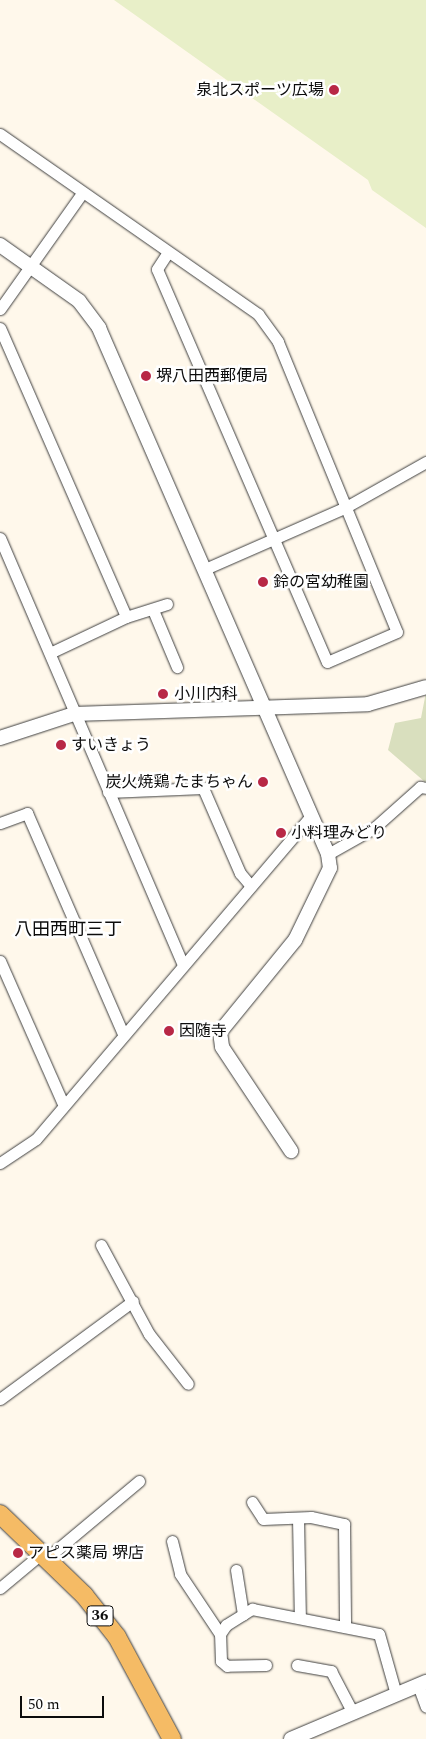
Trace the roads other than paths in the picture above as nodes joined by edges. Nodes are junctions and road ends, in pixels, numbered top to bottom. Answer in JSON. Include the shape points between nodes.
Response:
{"nodes":[{"id":1,"x":0,"y":134,"type":"edge"},
{"id":2,"x":82,"y":193,"type":"junction"},
{"id":3,"x":0,"y":245,"type":"edge"},
{"id":4,"x":168,"y":252,"type":"junction"},
{"id":5,"x":29,"y":265,"type":"junction"},
{"id":6,"x":0,"y":309,"type":"edge"},
{"id":7,"x":0,"y":328,"type":"edge"},
{"id":8,"x":426,"y":462,"type":"edge"},
{"id":9,"x":346,"y":507,"type":"junction"},
{"id":10,"x":0,"y":538,"type":"edge"},
{"id":11,"x":274,"y":539,"type":"junction"},
{"id":12,"x":206,"y":569,"type":"junction"},
{"id":13,"x":166,"y":604,"type":"dead end"},
{"id":14,"x":153,"y":610,"type":"junction"},
{"id":15,"x":126,"y":617,"type":"junction"},
{"id":16,"x":50,"y":653,"type":"junction"},
{"id":17,"x":177,"y":668,"type":"dead end"},
{"id":18,"x":426,"y":687,"type":"edge"},
{"id":19,"x":266,"y":708,"type":"junction"},
{"id":20,"x":74,"y":714,"type":"junction"},
{"id":21,"x":0,"y":738,"type":"edge"},
{"id":22,"x":426,"y":788,"type":"edge"},
{"id":23,"x":108,"y":792,"type":"junction"},
{"id":24,"x":311,"y":816,"type":"junction"},
{"id":25,"x":0,"y":823,"type":"edge"},
{"id":26,"x":328,"y":854,"type":"junction"},
{"id":27,"x":251,"y":886,"type":"junction"},
{"id":28,"x":0,"y":961,"type":"edge"},
{"id":29,"x":183,"y":965,"type":"junction"},
{"id":30,"x":123,"y":1034,"type":"junction"},
{"id":31,"x":64,"y":1106,"type":"junction"},
{"id":32,"x":291,"y":1150,"type":"dead end"},
{"id":33,"x":0,"y":1163,"type":"edge"},
{"id":34,"x":101,"y":1245,"type":"dead end"},
{"id":35,"x":133,"y":1301,"type":"junction"},
{"id":36,"x":188,"y":1384,"type":"dead end"},
{"id":37,"x":0,"y":1399,"type":"edge"},
{"id":38,"x":139,"y":1481,"type":"dead end"},
{"id":39,"x":252,"y":1502,"type":"dead end"},
{"id":40,"x":0,"y":1514,"type":"edge"},
{"id":41,"x":298,"y":1518,"type":"junction"},
{"id":42,"x":172,"y":1541,"type":"dead end"},
{"id":43,"x":45,"y":1556,"type":"junction"},
{"id":44,"x":236,"y":1570,"type":"dead end"},
{"id":45,"x":0,"y":1588,"type":"edge"},
{"id":46,"x":243,"y":1614,"type":"junction"},
{"id":47,"x":300,"y":1618,"type":"junction"},
{"id":48,"x":344,"y":1627,"type":"junction"},
{"id":49,"x":220,"y":1634,"type":"junction"},
{"id":50,"x":266,"y":1665,"type":"dead end"},
{"id":51,"x":297,"y":1665,"type":"dead end"},
{"id":52,"x":422,"y":1683,"type":"edge"},
{"id":53,"x":396,"y":1694,"type":"junction"},
{"id":54,"x":426,"y":1707,"type":"edge"},
{"id":55,"x":353,"y":1712,"type":"junction"},
{"id":56,"x":172,"y":1739,"type":"edge"},
{"id":57,"x":291,"y":1739,"type":"edge"}],
"edges":[{"from":1,"to":2,"type":"street"},
{"from":2,"to":4,"type":"street"},
{"from":2,"to":5,"type":"street"},
{"from":3,"to":5,"type":"street"},
{"from":4,"to":9,"type":"street","via":[[258,314],[267,325],[278,342]]},
{"from":4,"to":11,"type":"street","via":[[157,269]]},
{"from":5,"to":6,"type":"street"},
{"from":5,"to":12,"type":"street","via":[[80,301],[99,328]]},
{"from":7,"to":15,"type":"street"},
{"from":8,"to":9,"type":"street"},
{"from":9,"to":11,"type":"street"},
{"from":9,"to":11,"type":"street","via":[[397,632],[327,662]]},
{"from":10,"to":16,"type":"street"},
{"from":11,"to":12,"type":"street"},
{"from":12,"to":19,"type":"street"},
{"from":13,"to":14,"type":"street"},
{"from":14,"to":15,"type":"street"},
{"from":14,"to":17,"type":"street"},
{"from":15,"to":16,"type":"street"},
{"from":16,"to":20,"type":"street"},
{"from":18,"to":19,"type":"street","via":[[368,704]]},
{"from":19,"to":20,"type":"street"},
{"from":19,"to":24,"type":"street"},
{"from":20,"to":21,"type":"street"},
{"from":20,"to":23,"type":"street"},
{"from":22,"to":26,"type":"street","via":[[420,787],[374,828]]},
{"from":23,"to":27,"type":"street","via":[[203,788],[240,874]]},
{"from":23,"to":29,"type":"street"},
{"from":24,"to":26,"type":"street"},
{"from":24,"to":27,"type":"street"},
{"from":25,"to":30,"type":"street","via":[[27,813]]},
{"from":26,"to":32,"type":"street","via":[[330,868],[295,940],[220,1032],[222,1047]]},
{"from":27,"to":29,"type":"street"},
{"from":28,"to":31,"type":"street"},
{"from":29,"to":30,"type":"street"},
{"from":30,"to":31,"type":"street"},
{"from":31,"to":33,"type":"street","via":[[36,1139]]},
{"from":34,"to":35,"type":"street"},
{"from":35,"to":36,"type":"street","via":[[149,1334]]},
{"from":35,"to":37,"type":"street"},
{"from":38,"to":43,"type":"street"},
{"from":39,"to":41,"type":"street","via":[[263,1519]]},
{"from":40,"to":43,"type":"main road","number":"36"},
{"from":41,"to":47,"type":"street"},
{"from":41,"to":48,"type":"street","via":[[344,1524]]},
{"from":42,"to":49,"type":"street","via":[[180,1574]]},
{"from":43,"to":45,"type":"street"},
{"from":43,"to":56,"type":"main road","number":"36","via":[[84,1595],[116,1637]]},
{"from":44,"to":46,"type":"street"},
{"from":46,"to":47,"type":"street","via":[[252,1609]]},
{"from":46,"to":49,"type":"street","via":[[226,1625]]},
{"from":47,"to":48,"type":"street"},
{"from":48,"to":53,"type":"street","via":[[379,1634]]},
{"from":49,"to":50,"type":"street","via":[[221,1660],[227,1666]]},
{"from":51,"to":55,"type":"street","via":[[331,1671]]},
{"from":52,"to":53,"type":"street"},
{"from":52,"to":54,"type":"street"},
{"from":53,"to":55,"type":"street"},
{"from":55,"to":57,"type":"street"}]}
